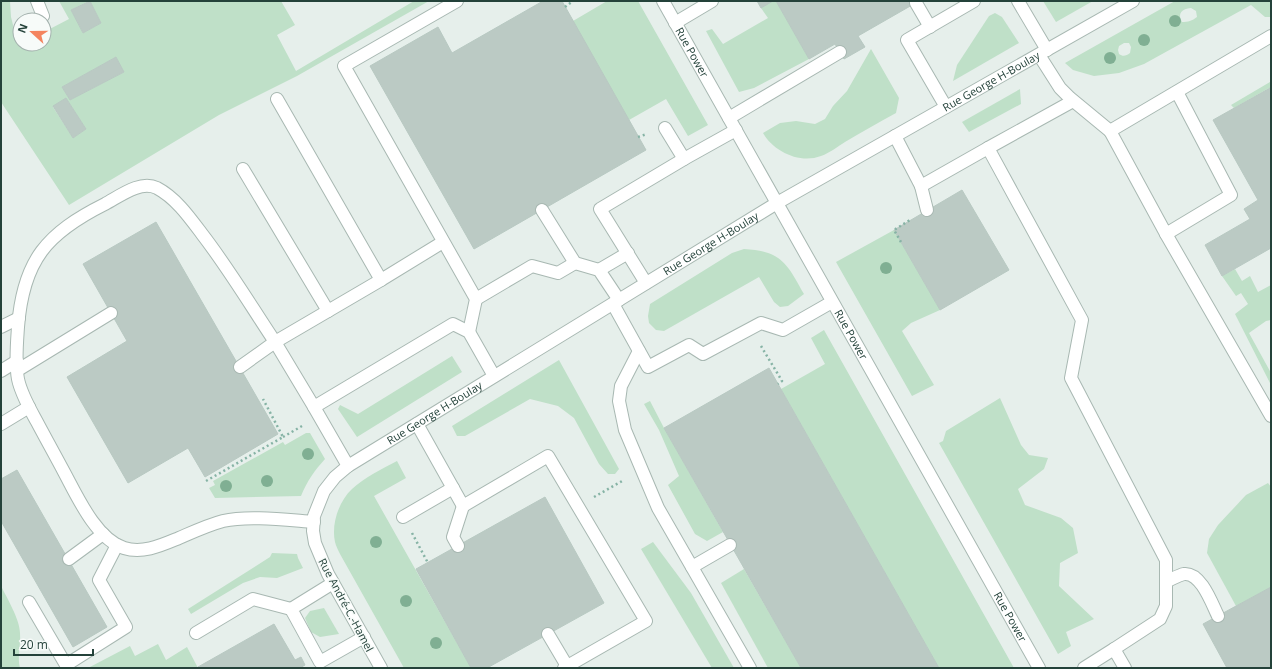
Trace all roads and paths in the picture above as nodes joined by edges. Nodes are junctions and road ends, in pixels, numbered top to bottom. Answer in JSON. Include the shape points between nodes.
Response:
{"nodes":[{"id":1,"x":37,"y":1,"type":"edge"},
{"id":2,"x":457,"y":1,"type":"edge"},
{"id":3,"x":573,"y":1,"type":"edge"},
{"id":4,"x":663,"y":1,"type":"edge"},
{"id":5,"x":712,"y":1,"type":"edge"},
{"id":6,"x":974,"y":1,"type":"edge"},
{"id":7,"x":1018,"y":1,"type":"edge"},
{"id":8,"x":1133,"y":1,"type":"edge"},
{"id":9,"x":916,"y":3,"type":"dead end"},
{"id":10,"x":565,"y":7,"type":"dead end"},
{"id":11,"x":41,"y":12,"type":"edge"},
{"id":12,"x":675,"y":22,"type":"junction"},
{"id":13,"x":930,"y":27,"type":"junction"},
{"id":14,"x":1271,"y":36,"type":"edge"},
{"id":15,"x":840,"y":52,"type":"dead end"},
{"id":16,"x":1043,"y":52,"type":"junction"},
{"id":17,"x":1177,"y":92,"type":"junction"},
{"id":18,"x":277,"y":99,"type":"dead end"},
{"id":19,"x":1073,"y":101,"type":"junction"},
{"id":20,"x":946,"y":107,"type":"junction"},
{"id":21,"x":729,"y":118,"type":"junction"},
{"id":22,"x":665,"y":128,"type":"dead end"},
{"id":23,"x":736,"y":130,"type":"junction"},
{"id":24,"x":1110,"y":131,"type":"junction"},
{"id":25,"x":895,"y":136,"type":"junction"},
{"id":26,"x":988,"y":148,"type":"junction"},
{"id":27,"x":684,"y":159,"type":"junction"},
{"id":28,"x":243,"y":169,"type":"dead end"},
{"id":29,"x":921,"y":186,"type":"junction"},
{"id":30,"x":777,"y":203,"type":"junction"},
{"id":31,"x":542,"y":210,"type":"dead end"},
{"id":32,"x":927,"y":210,"type":"joint"},
{"id":33,"x":1166,"y":234,"type":"junction"},
{"id":34,"x":443,"y":242,"type":"junction"},
{"id":35,"x":901,"y":242,"type":"dead end"},
{"id":36,"x":628,"y":253,"type":"junction"},
{"id":37,"x":575,"y":263,"type":"junction"},
{"id":38,"x":600,"y":270,"type":"junction"},
{"id":39,"x":381,"y":280,"type":"junction"},
{"id":40,"x":646,"y":283,"type":"junction"},
{"id":41,"x":476,"y":299,"type":"junction"},
{"id":42,"x":616,"y":302,"type":"junction"},
{"id":43,"x":832,"y":302,"type":"junction"},
{"id":44,"x":328,"y":311,"type":"junction"},
{"id":45,"x":111,"y":313,"type":"dead end"},
{"id":46,"x":19,"y":318,"type":"junction"},
{"id":47,"x":1,"y":327,"type":"edge"},
{"id":48,"x":469,"y":332,"type":"junction"},
{"id":49,"x":274,"y":342,"type":"junction"},
{"id":50,"x":639,"y":351,"type":"junction"},
{"id":51,"x":773,"y":365,"type":"dead end"},
{"id":52,"x":18,"y":366,"type":"junction"},
{"id":53,"x":240,"y":367,"type":"dead end"},
{"id":54,"x":1,"y":371,"type":"edge"},
{"id":55,"x":494,"y":376,"type":"junction"},
{"id":56,"x":778,"y":384,"type":"dead end"},
{"id":57,"x":263,"y":399,"type":"dead end"},
{"id":58,"x":29,"y":407,"type":"junction"},
{"id":59,"x":314,"y":407,"type":"junction"},
{"id":60,"x":1271,"y":416,"type":"edge"},
{"id":61,"x":1,"y":424,"type":"edge"},
{"id":62,"x":417,"y":424,"type":"junction"},
{"id":63,"x":252,"y":449,"type":"dead end"},
{"id":64,"x":255,"y":453,"type":"junction"},
{"id":65,"x":348,"y":466,"type":"junction"},
{"id":66,"x":642,"y":470,"type":"junction"},
{"id":67,"x":206,"y":481,"type":"dead end"},
{"id":68,"x":453,"y":488,"type":"junction"},
{"id":69,"x":463,"y":506,"type":"junction"},
{"id":70,"x":578,"y":507,"type":"junction"},
{"id":71,"x":403,"y":517,"type":"joint"},
{"id":72,"x":314,"y":519,"type":"junction"},
{"id":73,"x":104,"y":534,"type":"junction"},
{"id":74,"x":118,"y":545,"type":"junction"},
{"id":75,"x":730,"y":545,"type":"dead end"},
{"id":76,"x":458,"y":546,"type":"dead end"},
{"id":77,"x":69,"y":559,"type":"dead end"},
{"id":78,"x":428,"y":563,"type":"dead end"},
{"id":79,"x":692,"y":567,"type":"junction"},
{"id":80,"x":1166,"y":581,"type":"junction"},
{"id":81,"x":333,"y":583,"type":"junction"},
{"id":82,"x":29,"y":602,"type":"dead end"},
{"id":83,"x":291,"y":609,"type":"junction"},
{"id":84,"x":1218,"y":616,"type":"dead end"},
{"id":85,"x":196,"y":633,"type":"dead end"},
{"id":86,"x":548,"y":634,"type":"dead end"},
{"id":87,"x":364,"y":637,"type":"junction"},
{"id":88,"x":1114,"y":649,"type":"junction"},
{"id":89,"x":320,"y":665,"type":"edge"},
{"id":90,"x":565,"y":667,"type":"edge"},
{"id":91,"x":381,"y":668,"type":"edge"},
{"id":92,"x":750,"y":668,"type":"edge"},
{"id":93,"x":1039,"y":668,"type":"edge"},
{"id":94,"x":1084,"y":668,"type":"edge"},
{"id":95,"x":1124,"y":668,"type":"edge"}],
"edges":[{"from":1,"to":11,"type":"street"},
{"from":2,"to":34,"type":"street","via":[[344,66]]},
{"from":3,"to":10,"type":"path"},
{"from":4,"to":12,"type":"street","name":"Rue Power"},
{"from":5,"to":12,"type":"street"},
{"from":6,"to":13,"type":"street"},
{"from":7,"to":16,"type":"street"},
{"from":8,"to":16,"type":"street","name":"Rue George H-Boulay"},
{"from":9,"to":13,"type":"street"},
{"from":12,"to":21,"type":"street","name":"Rue Power"},
{"from":13,"to":20,"type":"street","via":[[907,40]]},
{"from":14,"to":17,"type":"street"},
{"from":15,"to":21,"type":"street"},
{"from":16,"to":19,"type":"street","via":[[1060,88]]},
{"from":16,"to":20,"type":"street","name":"Rue George H-Boulay"},
{"from":17,"to":24,"type":"street"},
{"from":17,"to":33,"type":"street","via":[[1232,195]]},
{"from":18,"to":39,"type":"street"},
{"from":19,"to":24,"type":"street"},
{"from":19,"to":26,"type":"street"},
{"from":20,"to":25,"type":"street","name":"Rue George H-Boulay"},
{"from":21,"to":23,"type":"street","name":"Rue Power"},
{"from":22,"to":27,"type":"street"},
{"from":23,"to":27,"type":"street"},
{"from":23,"to":30,"type":"street","name":"Rue Power"},
{"from":24,"to":33,"type":"street"},
{"from":25,"to":29,"type":"street"},
{"from":25,"to":30,"type":"street","name":"Rue George H-Boulay"},
{"from":26,"to":29,"type":"street"},
{"from":26,"to":80,"type":"street","via":[[1082,320],[1071,378],[1166,560]]},
{"from":27,"to":36,"type":"street","via":[[600,209]]},
{"from":28,"to":44,"type":"street"},
{"from":29,"to":32,"type":"street"},
{"from":30,"to":40,"type":"street","name":"Rue George H-Boulay"},
{"from":30,"to":43,"type":"street","name":"Rue Power"},
{"from":31,"to":37,"type":"street"},
{"from":32,"to":35,"type":"path","via":[[894,230]]},
{"from":33,"to":60,"type":"street"},
{"from":34,"to":39,"type":"street"},
{"from":34,"to":41,"type":"street"},
{"from":36,"to":38,"type":"street"},
{"from":36,"to":40,"type":"street"},
{"from":37,"to":38,"type":"street"},
{"from":37,"to":41,"type":"street","via":[[558,273],[532,266]]},
{"from":38,"to":42,"type":"street"},
{"from":39,"to":44,"type":"street"},
{"from":40,"to":42,"type":"street","name":"Rue George H-Boulay"},
{"from":41,"to":48,"type":"street"},
{"from":42,"to":50,"type":"street"},
{"from":42,"to":55,"type":"street","name":"Rue George H-Boulay"},
{"from":43,"to":50,"type":"street","via":[[783,330],[761,323],[703,354],[689,345],[648,368]]},
{"from":43,"to":93,"type":"street","name":"Rue Power"},
{"from":44,"to":49,"type":"street"},
{"from":45,"to":52,"type":"street"},
{"from":46,"to":47,"type":"street"},
{"from":46,"to":49,"type":"street","via":[[24,288],[32,268],[52,239],[65,226],[86,213],[145,186],[155,187],[188,214],[220,257]]},
{"from":46,"to":52,"type":"street"},
{"from":48,"to":55,"type":"street"},
{"from":48,"to":59,"type":"street","via":[[453,324]]},
{"from":49,"to":53,"type":"street"},
{"from":49,"to":59,"type":"street"},
{"from":50,"to":66,"type":"street","via":[[621,386],[619,400],[625,430]]},
{"from":51,"to":56,"type":"path","via":[[782,381]]},
{"from":52,"to":54,"type":"street"},
{"from":52,"to":58,"type":"street","via":[[18,378]]},
{"from":55,"to":62,"type":"street","name":"Rue George H-Boulay"},
{"from":57,"to":64,"type":"path","via":[[283,437]]},
{"from":58,"to":61,"type":"street"},
{"from":58,"to":73,"type":"street","via":[[85,512]]},
{"from":59,"to":65,"type":"street"},
{"from":62,"to":65,"type":"street","name":"Rue George H-Boulay"},
{"from":62,"to":68,"type":"street"},
{"from":63,"to":64,"type":"path"},
{"from":64,"to":67,"type":"path"},
{"from":65,"to":72,"type":"street","name":"Rue George H-Boulay","via":[[324,491]]},
{"from":66,"to":70,"type":"path"},
{"from":66,"to":79,"type":"street","via":[[658,508]]},
{"from":68,"to":69,"type":"street"},
{"from":68,"to":71,"type":"street"},
{"from":69,"to":70,"type":"street","via":[[548,456]]},
{"from":69,"to":76,"type":"street","via":[[453,537]]},
{"from":70,"to":90,"type":"street","via":[[646,621]]},
{"from":71,"to":78,"type":"path"},
{"from":72,"to":74,"type":"street","via":[[246,518],[224,521],[148,549],[126,549]]},
{"from":72,"to":81,"type":"street","name":"Rue André-C.-Hamel","via":[[315,543]]},
{"from":73,"to":74,"type":"street"},
{"from":73,"to":77,"type":"street"},
{"from":74,"to":82,"type":"street","via":[[99,580],[126,627],[66,665]]},
{"from":75,"to":79,"type":"street"},
{"from":79,"to":92,"type":"street"},
{"from":80,"to":84,"type":"street","via":[[1185,574],[1195,577]]},
{"from":80,"to":88,"type":"street","via":[[1166,606],[1160,618]]},
{"from":81,"to":83,"type":"street"},
{"from":81,"to":87,"type":"street","name":"Rue André-C.-Hamel"},
{"from":83,"to":85,"type":"street","via":[[253,599]]},
{"from":83,"to":89,"type":"street"},
{"from":86,"to":90,"type":"street"},
{"from":87,"to":89,"type":"street"},
{"from":87,"to":91,"type":"street","name":"Rue André-C.-Hamel"},
{"from":88,"to":94,"type":"street"},
{"from":88,"to":95,"type":"street"}]}
